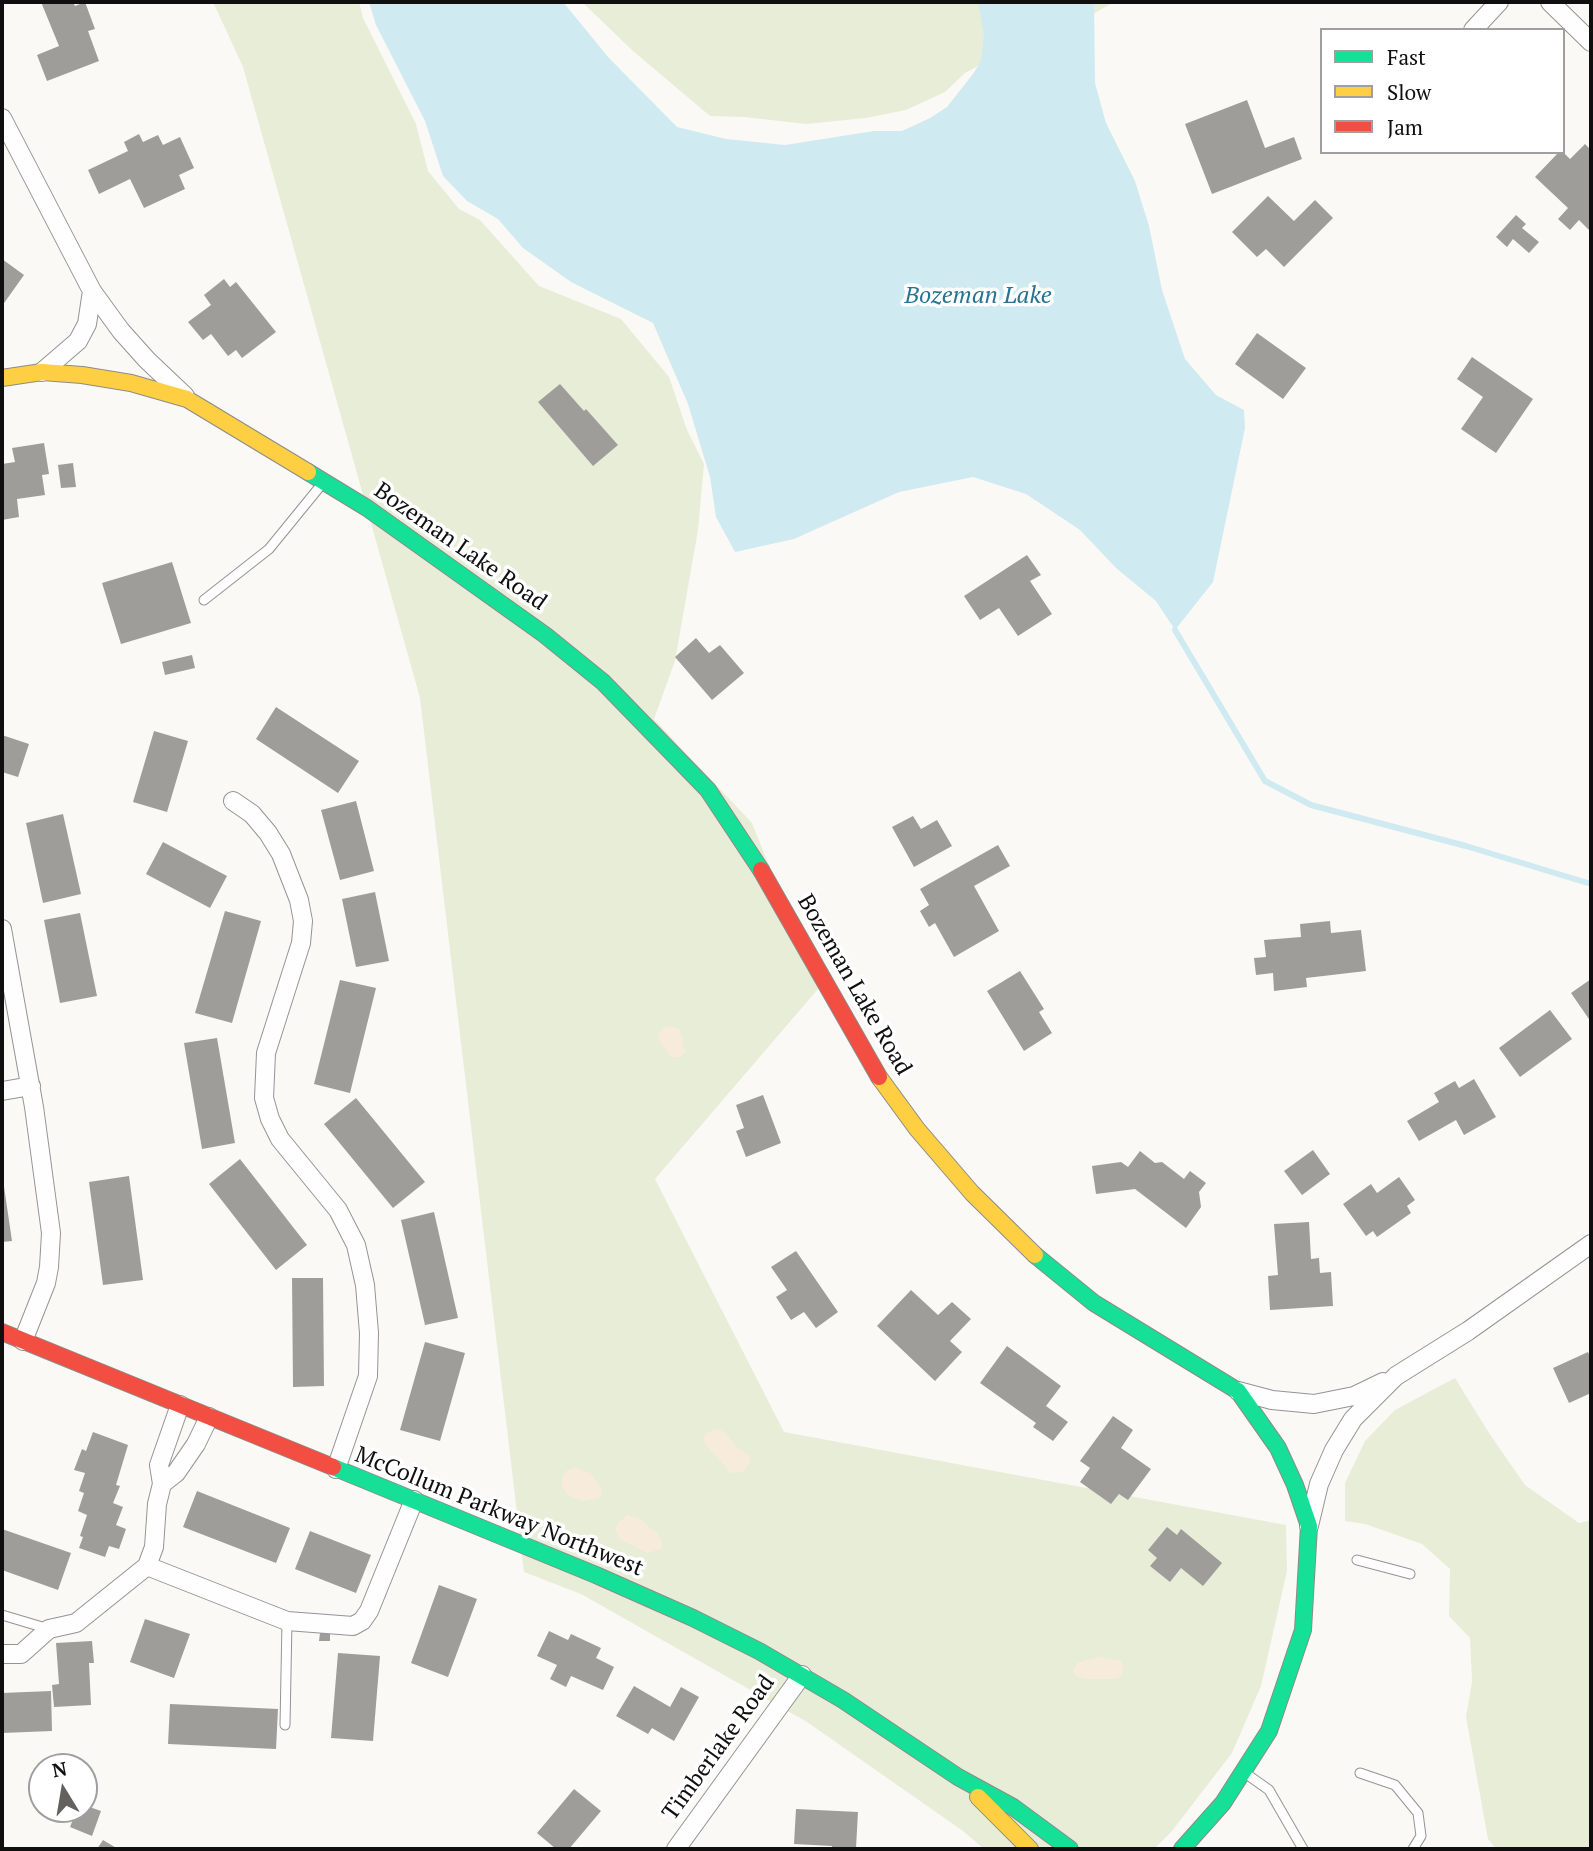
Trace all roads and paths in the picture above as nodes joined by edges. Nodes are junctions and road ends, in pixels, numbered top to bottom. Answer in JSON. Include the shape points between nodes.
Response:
{"nodes":[{"id":1,"x":1499,"y":2,"type":"edge"},
{"id":2,"x":1550,"y":2,"type":"edge"},
{"id":3,"x":1475,"y":28,"type":"edge"},
{"id":4,"x":1591,"y":42,"type":"edge"},
{"id":5,"x":2,"y":118,"type":"edge"},
{"id":6,"x":92,"y":291,"type":"junction"},
{"id":7,"x":42,"y":372,"type":"junction"},
{"id":8,"x":2,"y":377,"type":"edge"},
{"id":9,"x":187,"y":399,"type":"junction"},
{"id":10,"x":323,"y":482,"type":"junction"},
{"id":11,"x":204,"y":600,"type":"dead end"},
{"id":12,"x":233,"y":801,"type":"dead end"},
{"id":13,"x":2,"y":929,"type":"edge"},
{"id":14,"x":31,"y":1086,"type":"junction"},
{"id":15,"x":2,"y":1091,"type":"edge"},
{"id":16,"x":1591,"y":1244,"type":"edge"},
{"id":17,"x":2,"y":1332,"type":"edge"},
{"id":18,"x":23,"y":1341,"type":"junction"},
{"id":19,"x":1396,"y":1376,"type":"junction"},
{"id":20,"x":1238,"y":1391,"type":"junction"},
{"id":21,"x":180,"y":1405,"type":"junction"},
{"id":22,"x":209,"y":1417,"type":"junction"},
{"id":23,"x":336,"y":1469,"type":"junction"},
{"id":24,"x":162,"y":1483,"type":"junction"},
{"id":25,"x":414,"y":1500,"type":"junction"},
{"id":26,"x":1309,"y":1526,"type":"junction"},
{"id":27,"x":1357,"y":1560,"type":"dead end"},
{"id":28,"x":148,"y":1566,"type":"junction"},
{"id":29,"x":1410,"y":1574,"type":"dead end"},
{"id":30,"x":2,"y":1615,"type":"edge"},
{"id":31,"x":287,"y":1620,"type":"junction"},
{"id":32,"x":49,"y":1629,"type":"junction"},
{"id":33,"x":2,"y":1654,"type":"edge"},
{"id":34,"x":802,"y":1675,"type":"junction"},
{"id":35,"x":285,"y":1725,"type":"dead end"},
{"id":36,"x":1243,"y":1772,"type":"junction"},
{"id":37,"x":1360,"y":1773,"type":"dead end"},
{"id":38,"x":958,"y":1777,"type":"junction"},
{"id":39,"x":676,"y":1849,"type":"edge"},
{"id":40,"x":1030,"y":1849,"type":"edge"},
{"id":41,"x":1070,"y":1849,"type":"edge"},
{"id":42,"x":1182,"y":1849,"type":"edge"},
{"id":43,"x":1303,"y":1849,"type":"edge"},
{"id":44,"x":1413,"y":1849,"type":"edge"}],
"edges":[{"from":1,"to":3,"type":"street"},
{"from":2,"to":4,"type":"street"},
{"from":5,"to":6,"type":"street"},
{"from":6,"to":7,"type":"street","via":[[88,324],[78,341]]},
{"from":6,"to":9,"type":"street","via":[[138,351]]},
{"from":7,"to":8,"type":"street","name":"Bozeman Lake Road"},
{"from":7,"to":9,"type":"street","name":"Bozeman Lake Road","via":[[131,383]]},
{"from":9,"to":10,"type":"street","name":"Bozeman Lake Road"},
{"from":10,"to":11,"type":"lane","via":[[269,549]]},
{"from":10,"to":20,"type":"street","name":"Bozeman Lake Road","via":[[367,508],[545,635],[612,691],[708,790],[761,869],[870,1064],[972,1193],[1032,1252],[1094,1303]]},
{"from":12,"to":23,"type":"street","via":[[252,814],[274,844],[295,888],[303,921],[301,943],[266,1053],[264,1098],[280,1139],[338,1210],[356,1245],[365,1285],[368,1376]]},
{"from":13,"to":14,"type":"street"},
{"from":14,"to":15,"type":"street"},
{"from":14,"to":18,"type":"street","via":[[51,1249],[46,1283]]},
{"from":16,"to":19,"type":"street"},
{"from":17,"to":18,"type":"street","name":"McCollum Parkway Northwest"},
{"from":18,"to":21,"type":"street","name":"McCollum Parkway Northwest"},
{"from":19,"to":20,"type":"street","via":[[1353,1396],[1314,1404]]},
{"from":19,"to":26,"type":"street","via":[[1353,1419],[1334,1450],[1319,1484]]},
{"from":20,"to":26,"type":"street","name":"Bozeman Lake Road","via":[[1278,1448]]},
{"from":21,"to":22,"type":"street","name":"McCollum Parkway Northwest"},
{"from":21,"to":24,"type":"street","via":[[159,1465]]},
{"from":22,"to":23,"type":"street","name":"McCollum Parkway Northwest"},
{"from":22,"to":24,"type":"street","via":[[176,1473]]},
{"from":23,"to":25,"type":"street","name":"McCollum Parkway Northwest"},
{"from":24,"to":28,"type":"street"},
{"from":25,"to":31,"type":"street","via":[[362,1620],[353,1626]]},
{"from":25,"to":34,"type":"street","name":"McCollum Parkway Northwest","via":[[627,1588]]},
{"from":26,"to":36,"type":"street","name":"Bozeman Lake Road","via":[[1303,1630],[1269,1731]]},
{"from":27,"to":29,"type":"lane"},
{"from":28,"to":31,"type":"street"},
{"from":28,"to":32,"type":"street","via":[[86,1616]]},
{"from":30,"to":32,"type":"lane"},
{"from":31,"to":35,"type":"lane"},
{"from":32,"to":33,"type":"street","via":[[21,1654]]},
{"from":34,"to":38,"type":"street","name":"McCollum Parkway Northwest"},
{"from":34,"to":39,"type":"street","name":"Timberlake Road"},
{"from":36,"to":42,"type":"street","name":"Bozeman Lake Road","via":[[1223,1803]]},
{"from":36,"to":43,"type":"lane","via":[[1269,1790]]},
{"from":37,"to":44,"type":"lane","via":[[1395,1785],[1418,1813],[1421,1836]]},
{"from":38,"to":40,"type":"street","name":"McCollum Parkway Northwest"},
{"from":38,"to":41,"type":"street","name":"McCollum Parkway Northwest","via":[[1013,1807]]}]}
